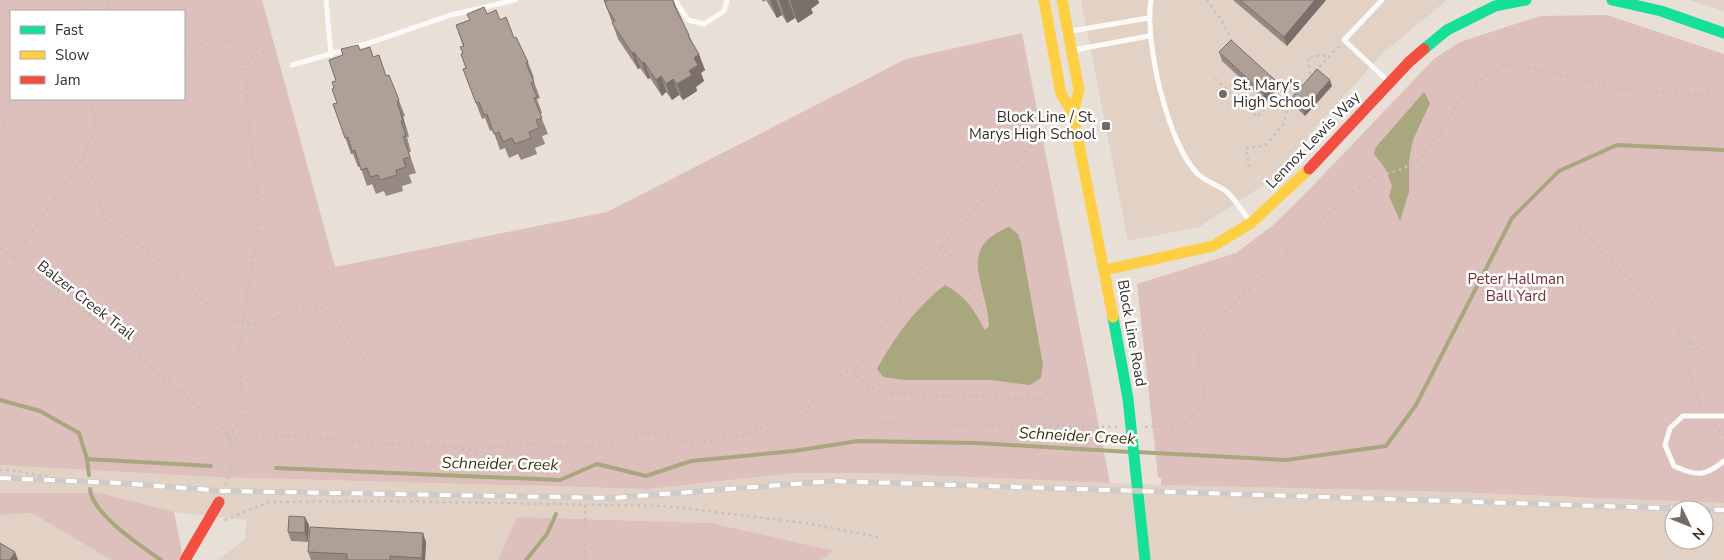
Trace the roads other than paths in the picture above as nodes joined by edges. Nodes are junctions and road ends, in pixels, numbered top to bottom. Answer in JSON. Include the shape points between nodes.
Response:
{"nodes":[{"id":1,"x":326,"y":0,"type":"edge"},
{"id":2,"x":515,"y":0,"type":"edge"},
{"id":3,"x":675,"y":0,"type":"edge"},
{"id":4,"x":728,"y":0,"type":"edge"},
{"id":5,"x":1044,"y":0,"type":"edge"},
{"id":6,"x":1062,"y":0,"type":"edge"},
{"id":7,"x":1151,"y":0,"type":"edge"},
{"id":8,"x":1382,"y":0,"type":"edge"},
{"id":9,"x":1526,"y":0,"type":"edge"},
{"id":10,"x":1612,"y":0,"type":"edge"},
{"id":11,"x":1492,"y":3,"type":"edge"},
{"id":12,"x":1149,"y":18,"type":"junction"},
{"id":13,"x":1068,"y":31,"type":"junction"},
{"id":14,"x":1724,"y":33,"type":"edge"},
{"id":15,"x":1150,"y":36,"type":"junction"},
{"id":16,"x":1071,"y":50,"type":"junction"},
{"id":17,"x":331,"y":55,"type":"junction"},
{"id":18,"x":292,"y":65,"type":"dead end"},
{"id":19,"x":1389,"y":82,"type":"junction"},
{"id":20,"x":1073,"y":114,"type":"junction"},
{"id":21,"x":1251,"y":222,"type":"junction"},
{"id":22,"x":1105,"y":270,"type":"junction"},
{"id":23,"x":1724,"y":416,"type":"edge"},
{"id":24,"x":1724,"y":461,"type":"edge"},
{"id":25,"x":219,"y":502,"type":"road end"},
{"id":26,"x":184,"y":560,"type":"edge"},
{"id":27,"x":1146,"y":560,"type":"edge"}],
"edges":[{"from":1,"to":17,"type":"lane"},
{"from":2,"to":17,"type":"lane","via":[[451,16]]},
{"from":3,"to":4,"type":"lane","via":[[688,20],[704,24],[724,11]]},
{"from":5,"to":20,"type":"street","name":"Block Line Road","via":[[1061,94]]},
{"from":6,"to":13,"type":"street","name":"Block Line Road"},
{"from":7,"to":12,"type":"lane"},
{"from":8,"to":19,"type":"lane","via":[[1344,40]]},
{"from":9,"to":11,"type":"street","name":"Lennox Lewis Way"},
{"from":10,"to":14,"type":"street","via":[[1661,11]]},
{"from":11,"to":19,"type":"street","name":"Lennox Lewis Way","via":[[1446,30]]},
{"from":12,"to":13,"type":"lane"},
{"from":12,"to":15,"type":"lane"},
{"from":13,"to":16,"type":"street","name":"Block Line Road"},
{"from":15,"to":16,"type":"lane"},
{"from":15,"to":21,"type":"lane","via":[[1170,125],[1181,153],[1198,175],[1227,192]]},
{"from":16,"to":20,"type":"street","name":"Block Line Road","via":[[1078,90]]},
{"from":17,"to":18,"type":"lane"},
{"from":19,"to":21,"type":"street","name":"Lennox Lewis Way","via":[[1306,172]]},
{"from":20,"to":22,"type":"street","name":"Block Line Road"},
{"from":21,"to":22,"type":"street","name":"Lennox Lewis Way","via":[[1213,246]]},
{"from":22,"to":27,"type":"street","name":"Block Line Road","via":[[1128,399]]},
{"from":23,"to":24,"type":"lane","via":[[1683,416],[1670,428],[1665,445],[1674,466],[1691,474],[1711,472]]},
{"from":25,"to":26,"type":"street"}]}
